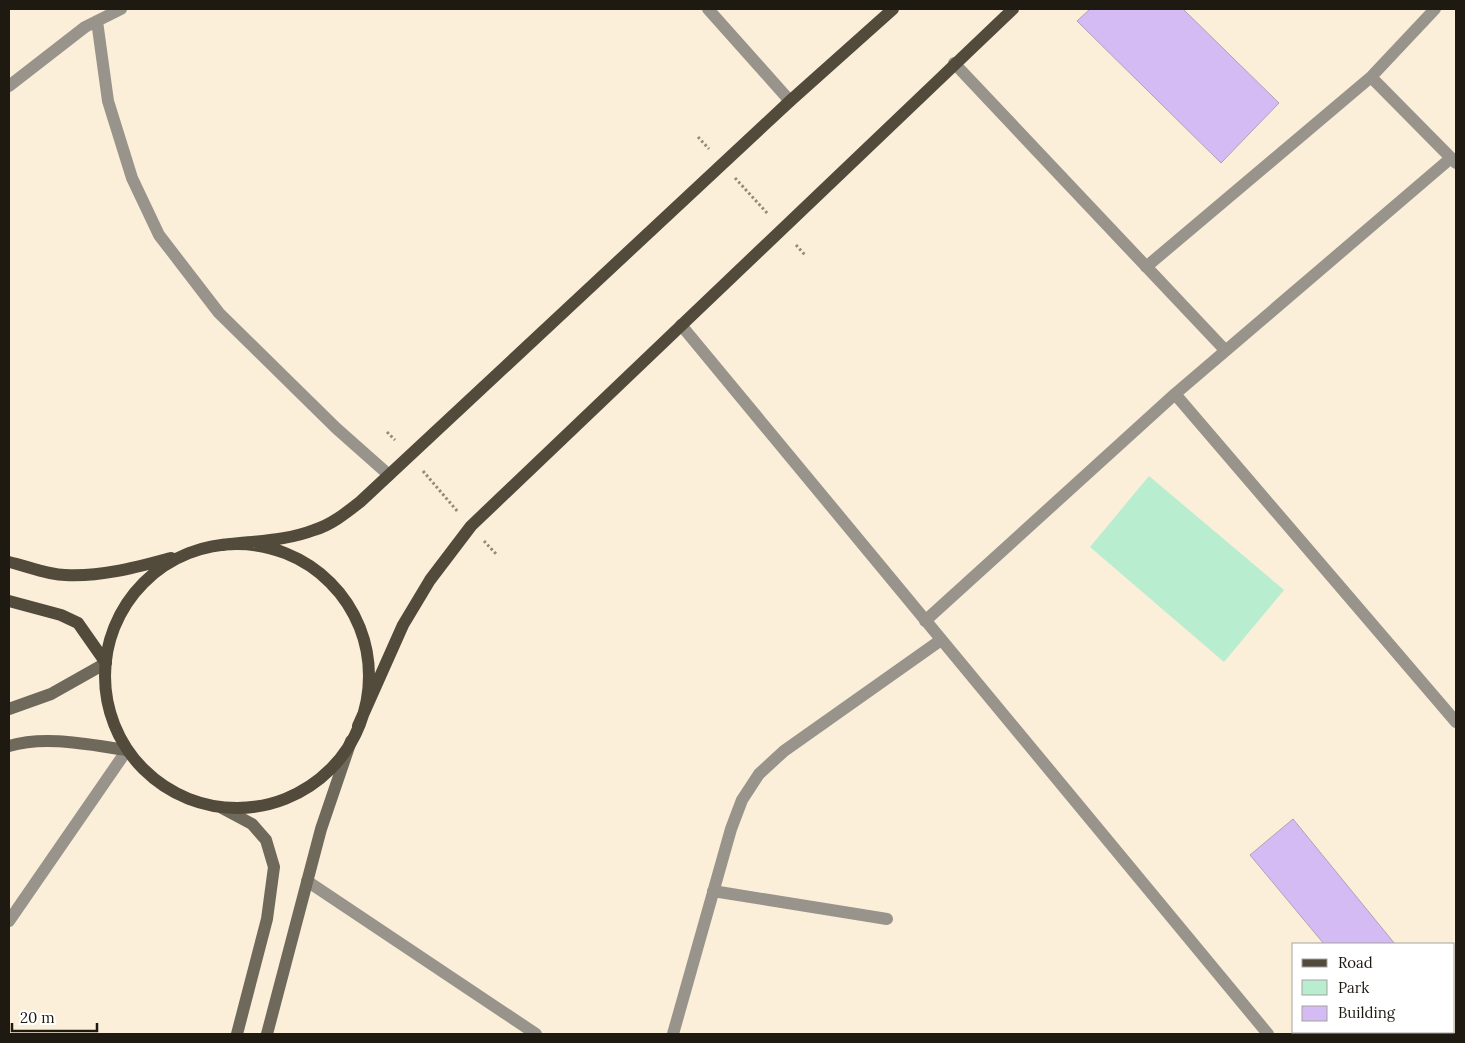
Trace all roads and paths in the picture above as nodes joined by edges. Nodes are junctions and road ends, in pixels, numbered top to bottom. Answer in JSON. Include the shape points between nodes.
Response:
{"nodes":[{"id":1,"x":120,"y":9,"type":"edge"},
{"id":2,"x":708,"y":9,"type":"edge"},
{"id":3,"x":893,"y":9,"type":"edge"},
{"id":4,"x":1013,"y":9,"type":"edge"},
{"id":5,"x":1435,"y":9,"type":"edge"},
{"id":6,"x":96,"y":21,"type":"junction"},
{"id":7,"x":954,"y":63,"type":"junction"},
{"id":8,"x":1371,"y":77,"type":"junction"},
{"id":9,"x":9,"y":86,"type":"edge"},
{"id":10,"x":790,"y":101,"type":"junction"},
{"id":11,"x":698,"y":137,"type":"dead end"},
{"id":12,"x":1454,"y":160,"type":"edge"},
{"id":13,"x":723,"y":164,"type":"junction"},
{"id":14,"x":781,"y":229,"type":"junction"},
{"id":15,"x":805,"y":254,"type":"dead end"},
{"id":16,"x":1146,"y":267,"type":"junction"},
{"id":17,"x":681,"y":325,"type":"junction"},
{"id":18,"x":1225,"y":350,"type":"junction"},
{"id":19,"x":1175,"y":394,"type":"junction"},
{"id":20,"x":387,"y":432,"type":"dead end"},
{"id":21,"x":409,"y":456,"type":"junction"},
{"id":22,"x":389,"y":475,"type":"junction"},
{"id":23,"x":471,"y":526,"type":"junction"},
{"id":24,"x":222,"y":545,"type":"junction"},
{"id":25,"x":193,"y":552,"type":"junction"},
{"id":26,"x":497,"y":555,"type":"dead end"},
{"id":27,"x":9,"y":562,"type":"edge"},
{"id":28,"x":9,"y":601,"type":"edge"},
{"id":29,"x":925,"y":621,"type":"junction"},
{"id":30,"x":941,"y":640,"type":"junction"},
{"id":31,"x":106,"y":663,"type":"junction"},
{"id":32,"x":9,"y":709,"type":"edge"},
{"id":33,"x":1456,"y":722,"type":"edge"},
{"id":34,"x":358,"y":726,"type":"junction"},
{"id":35,"x":351,"y":741,"type":"junction"},
{"id":36,"x":9,"y":746,"type":"edge"},
{"id":37,"x":127,"y":750,"type":"junction"},
{"id":38,"x":222,"y":808,"type":"junction"},
{"id":39,"x":307,"y":882,"type":"junction"},
{"id":40,"x":713,"y":891,"type":"junction"},
{"id":41,"x":887,"y":919,"type":"dead end"},
{"id":42,"x":9,"y":921,"type":"edge"},
{"id":43,"x":237,"y":1034,"type":"edge"},
{"id":44,"x":267,"y":1034,"type":"edge"},
{"id":45,"x":536,"y":1034,"type":"edge"},
{"id":46,"x":673,"y":1034,"type":"edge"},
{"id":47,"x":1268,"y":1034,"type":"edge"}],
"edges":[{"from":1,"to":6,"type":"street"},
{"from":2,"to":10,"type":"street"},
{"from":3,"to":10,"type":"main road"},
{"from":4,"to":7,"type":"main road"},
{"from":5,"to":8,"type":"street"},
{"from":6,"to":9,"type":"street"},
{"from":6,"to":22,"type":"street","via":[[108,101],[132,178],[159,235],[219,313],[336,428]]},
{"from":7,"to":14,"type":"main road"},
{"from":7,"to":16,"type":"street"},
{"from":8,"to":12,"type":"street"},
{"from":8,"to":16,"type":"street"},
{"from":10,"to":13,"type":"main road"},
{"from":11,"to":13,"type":"path"},
{"from":12,"to":18,"type":"street"},
{"from":13,"to":14,"type":"path"},
{"from":13,"to":21,"type":"main road"},
{"from":14,"to":15,"type":"path"},
{"from":14,"to":17,"type":"main road"},
{"from":16,"to":18,"type":"street"},
{"from":17,"to":23,"type":"main road"},
{"from":17,"to":29,"type":"street"},
{"from":18,"to":19,"type":"street"},
{"from":19,"to":29,"type":"street"},
{"from":19,"to":33,"type":"street"},
{"from":20,"to":21,"type":"path"},
{"from":21,"to":22,"type":"main road"},
{"from":21,"to":23,"type":"path"},
{"from":22,"to":24,"type":"main road","via":[[360,502],[334,521],[314,530],[288,537]]},
{"from":23,"to":26,"type":"path"},
{"from":23,"to":34,"type":"main road","via":[[430,580],[403,625]]},
{"from":24,"to":25,"type":"main road"},
{"from":24,"to":34,"type":"main road","via":[[282,552],[314,570],[340,595],[355,619],[367,661],[367,694]]},
{"from":25,"to":27,"type":"main road","via":[[98,575],[63,576]]},
{"from":25,"to":31,"type":"main road","via":[[154,574],[133,596],[117,622]]},
{"from":28,"to":31,"type":"main road","via":[[78,623]]},
{"from":29,"to":30,"type":"street"},
{"from":30,"to":40,"type":"street","via":[[784,751],[758,774],[730,829]]},
{"from":30,"to":47,"type":"street"},
{"from":31,"to":32,"type":"street","via":[[51,694]]},
{"from":31,"to":37,"type":"main road","via":[[107,700]]},
{"from":34,"to":35,"type":"main road"},
{"from":35,"to":38,"type":"main road","via":[[326,773],[292,797],[260,807]]},
{"from":35,"to":39,"type":"street"},
{"from":36,"to":37,"type":"street","via":[[60,742]]},
{"from":37,"to":38,"type":"main road","via":[[168,790]]},
{"from":37,"to":42,"type":"street"},
{"from":38,"to":43,"type":"street","via":[[252,824],[266,840],[274,867],[267,919]]},
{"from":39,"to":44,"type":"street"},
{"from":39,"to":45,"type":"street"},
{"from":40,"to":41,"type":"street"},
{"from":40,"to":46,"type":"street"}]}
